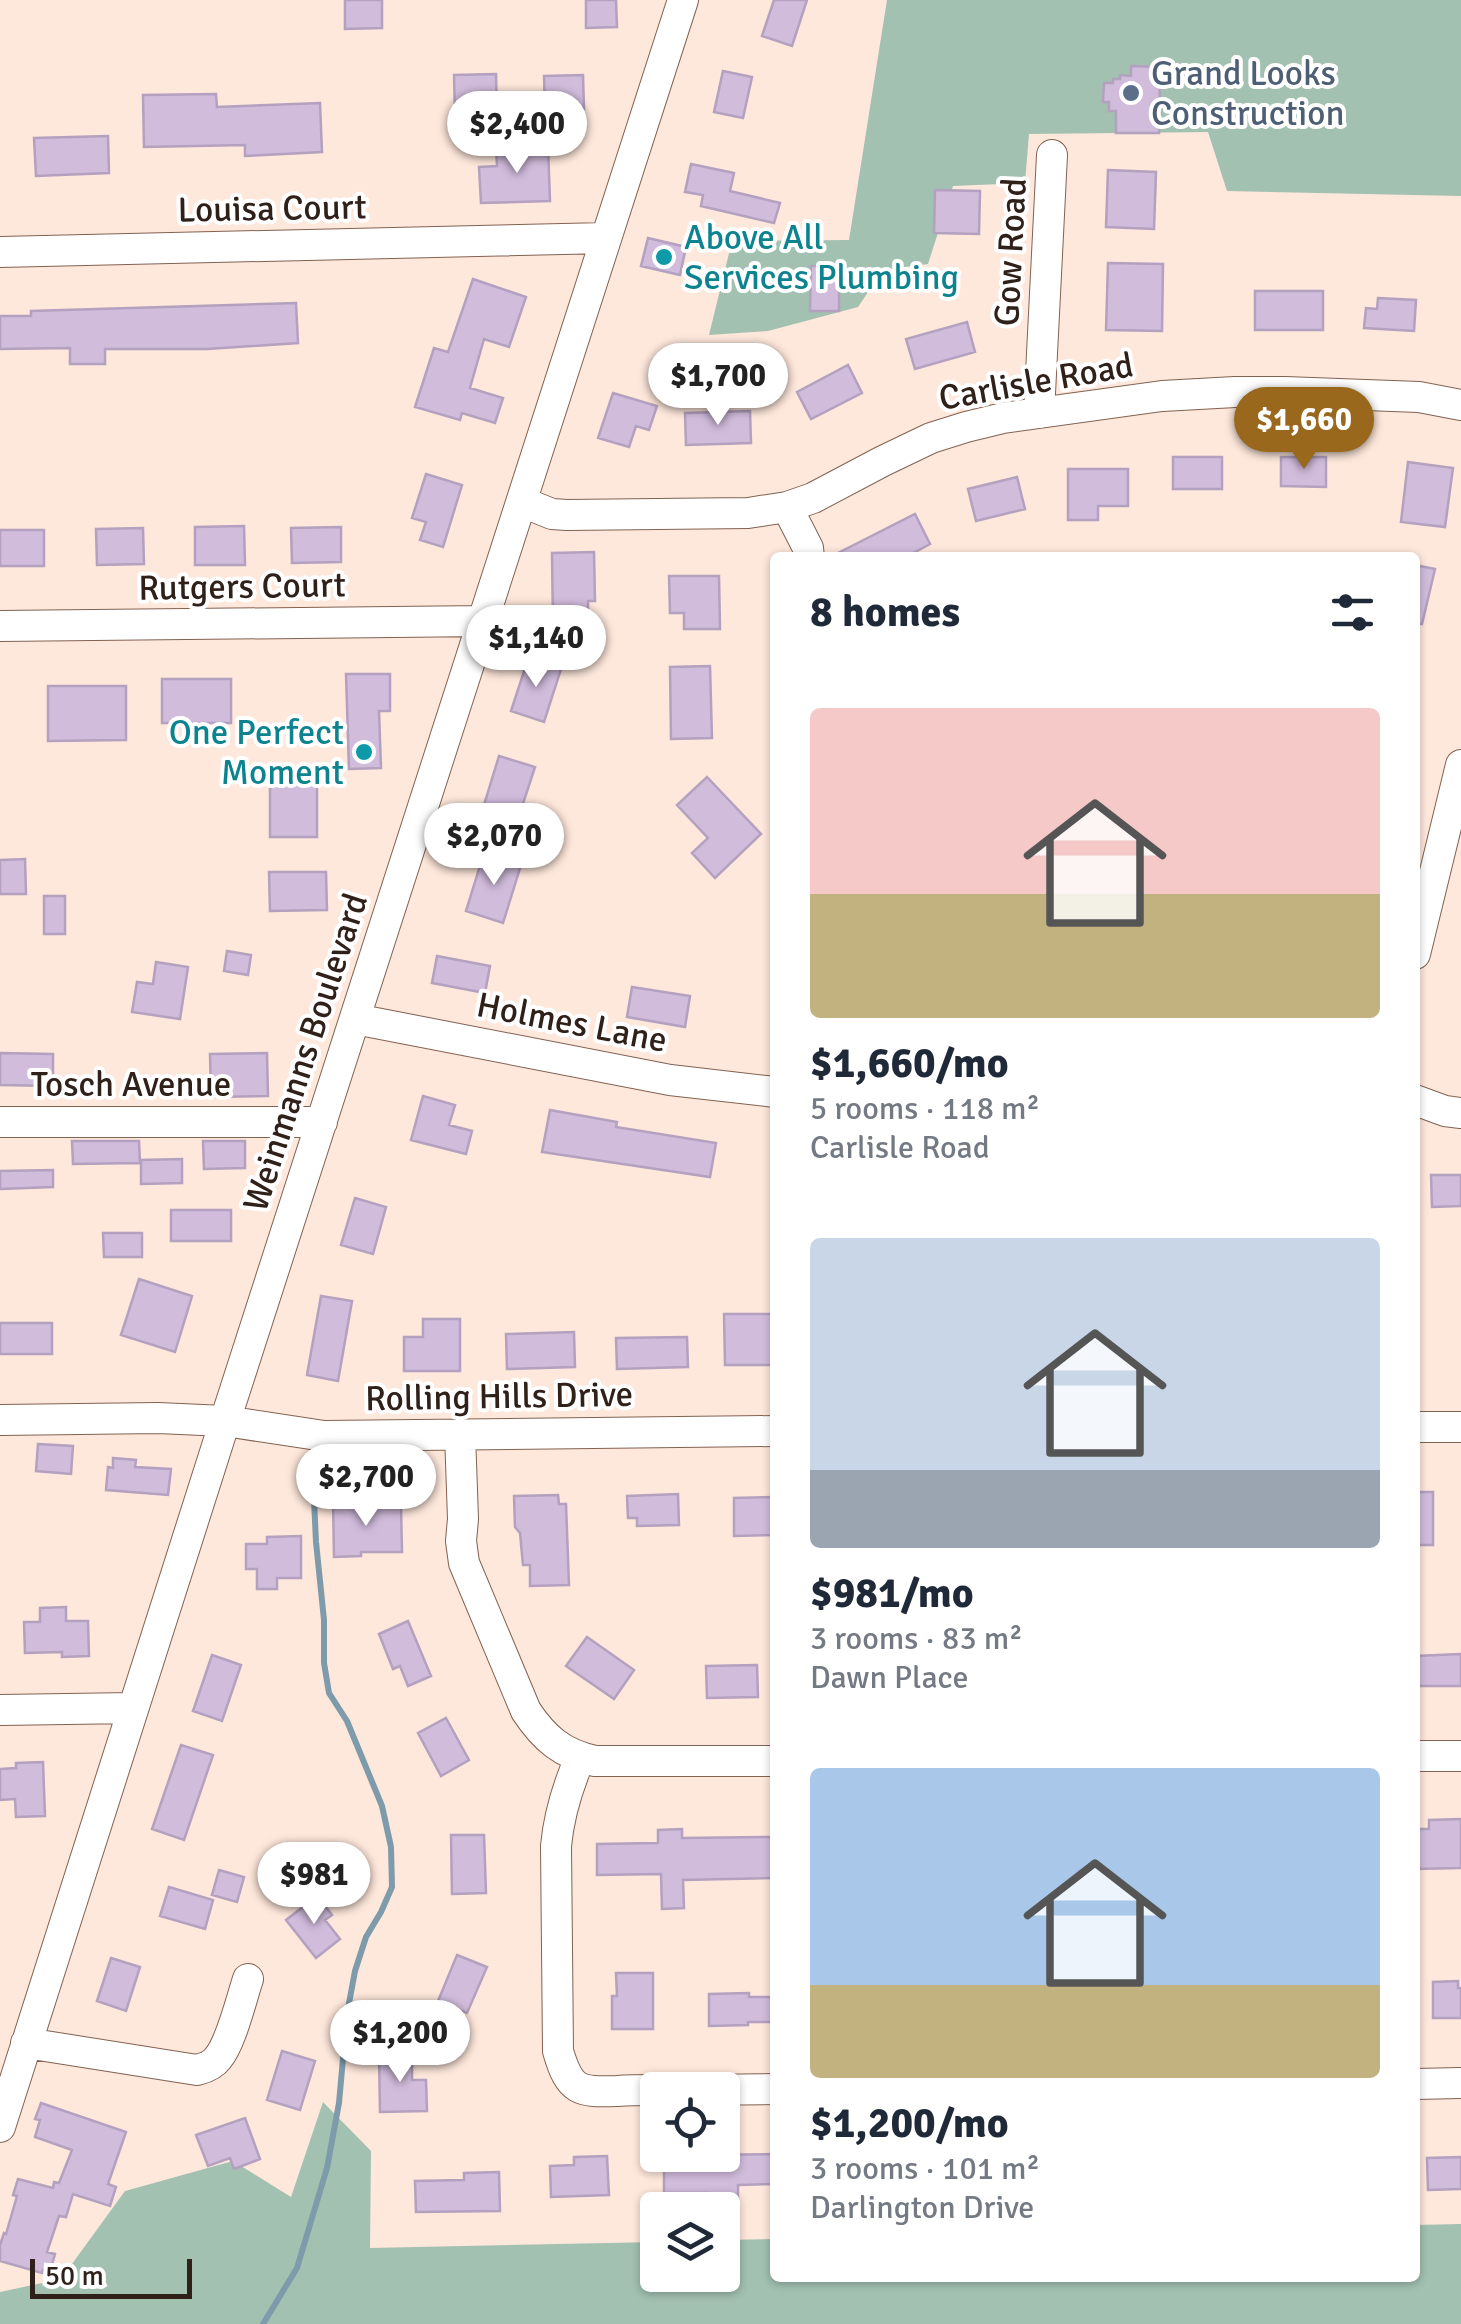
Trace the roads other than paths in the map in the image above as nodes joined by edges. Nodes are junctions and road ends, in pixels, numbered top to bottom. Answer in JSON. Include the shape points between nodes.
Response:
{"nodes":[{"id":1,"x":684,"y":0,"type":"edge"},
{"id":2,"x":1052,"y":155,"type":"dead end"},
{"id":3,"x":606,"y":238,"type":"junction"},
{"id":4,"x":0,"y":252,"type":"edge"},
{"id":5,"x":1461,"y":404,"type":"edge"},
{"id":6,"x":1039,"y":413,"type":"junction"},
{"id":7,"x":522,"y":502,"type":"junction"},
{"id":8,"x":787,"y":507,"type":"junction"},
{"id":9,"x":808,"y":552,"type":"edge"},
{"id":10,"x":484,"y":621,"type":"junction"},
{"id":11,"x":0,"y":626,"type":"edge"},
{"id":12,"x":1461,"y":765,"type":"edge"},
{"id":13,"x":1420,"y":933,"type":"edge"},
{"id":14,"x":355,"y":1018,"type":"junction"},
{"id":15,"x":770,"y":1091,"type":"edge"},
{"id":16,"x":1420,"y":1102,"type":"edge"},
{"id":17,"x":1461,"y":1112,"type":"edge"},
{"id":18,"x":0,"y":1122,"type":"edge"},
{"id":19,"x":322,"y":1122,"type":"junction"},
{"id":20,"x":0,"y":1420,"type":"edge"},
{"id":21,"x":225,"y":1421,"type":"junction"},
{"id":22,"x":1461,"y":1427,"type":"edge"},
{"id":23,"x":1420,"y":1428,"type":"edge"},
{"id":24,"x":770,"y":1431,"type":"edge"},
{"id":25,"x":460,"y":1434,"type":"junction"},
{"id":26,"x":134,"y":1708,"type":"junction"},
{"id":27,"x":0,"y":1710,"type":"edge"},
{"id":28,"x":1420,"y":1756,"type":"edge"},
{"id":29,"x":1461,"y":1756,"type":"edge"},
{"id":30,"x":580,"y":1758,"type":"junction"},
{"id":31,"x":770,"y":1761,"type":"edge"},
{"id":32,"x":248,"y":1979,"type":"dead end"},
{"id":33,"x":26,"y":2043,"type":"junction"},
{"id":34,"x":1420,"y":2084,"type":"edge"},
{"id":35,"x":1461,"y":2084,"type":"edge"},
{"id":36,"x":740,"y":2089,"type":"edge"},
{"id":37,"x":770,"y":2089,"type":"edge"},
{"id":38,"x":640,"y":2091,"type":"edge"},
{"id":39,"x":0,"y":2127,"type":"edge"}],
"edges":[{"from":1,"to":3,"type":"street","name":"Weinmanns Boulevard"},
{"from":2,"to":6,"type":"street","name":"Gow Road"},
{"from":3,"to":4,"type":"street","name":"Louisa Court"},
{"from":3,"to":7,"type":"street","name":"Weinmanns Boulevard"},
{"from":5,"to":6,"type":"street","name":"Carlisle Road","via":[[1235,392]]},
{"from":6,"to":8,"type":"street","name":"Carlisle Road","via":[[931,438]]},
{"from":7,"to":8,"type":"street","name":"Carlisle Road","via":[[567,515]]},
{"from":7,"to":10,"type":"street","name":"Weinmanns Boulevard"},
{"from":8,"to":9,"type":"street"},
{"from":10,"to":11,"type":"street","name":"Rutgers Court"},
{"from":10,"to":14,"type":"street","name":"Weinmanns Boulevard"},
{"from":12,"to":13,"type":"street"},
{"from":14,"to":15,"type":"street","name":"Holmes Lane","via":[[670,1080]]},
{"from":14,"to":19,"type":"street","name":"Weinmanns Boulevard"},
{"from":16,"to":17,"type":"street"},
{"from":18,"to":19,"type":"street","name":"Tosch Avenue"},
{"from":19,"to":21,"type":"street","name":"Weinmanns Boulevard"},
{"from":20,"to":21,"type":"street","name":"Rolling Hills Drive"},
{"from":21,"to":25,"type":"street","name":"Rolling Hills Drive","via":[[324,1436]]},
{"from":21,"to":26,"type":"street","name":"Weinmanns Boulevard"},
{"from":22,"to":23,"type":"street"},
{"from":24,"to":25,"type":"street","name":"Rolling Hills Drive"},
{"from":25,"to":30,"type":"street","via":[[461,1541],[471,1583],[526,1711],[555,1746]]},
{"from":26,"to":27,"type":"street"},
{"from":26,"to":33,"type":"street","name":"Weinmanns Boulevard"},
{"from":28,"to":29,"type":"street"},
{"from":30,"to":31,"type":"street"},
{"from":30,"to":38,"type":"street","via":[[558,1818],[558,2052],[571,2081],[583,2090]]},
{"from":32,"to":33,"type":"street","via":[[225,2046],[208,2067]]},
{"from":33,"to":39,"type":"street","name":"Weinmanns Boulevard"},
{"from":34,"to":35,"type":"street"},
{"from":36,"to":37,"type":"street"}]}
